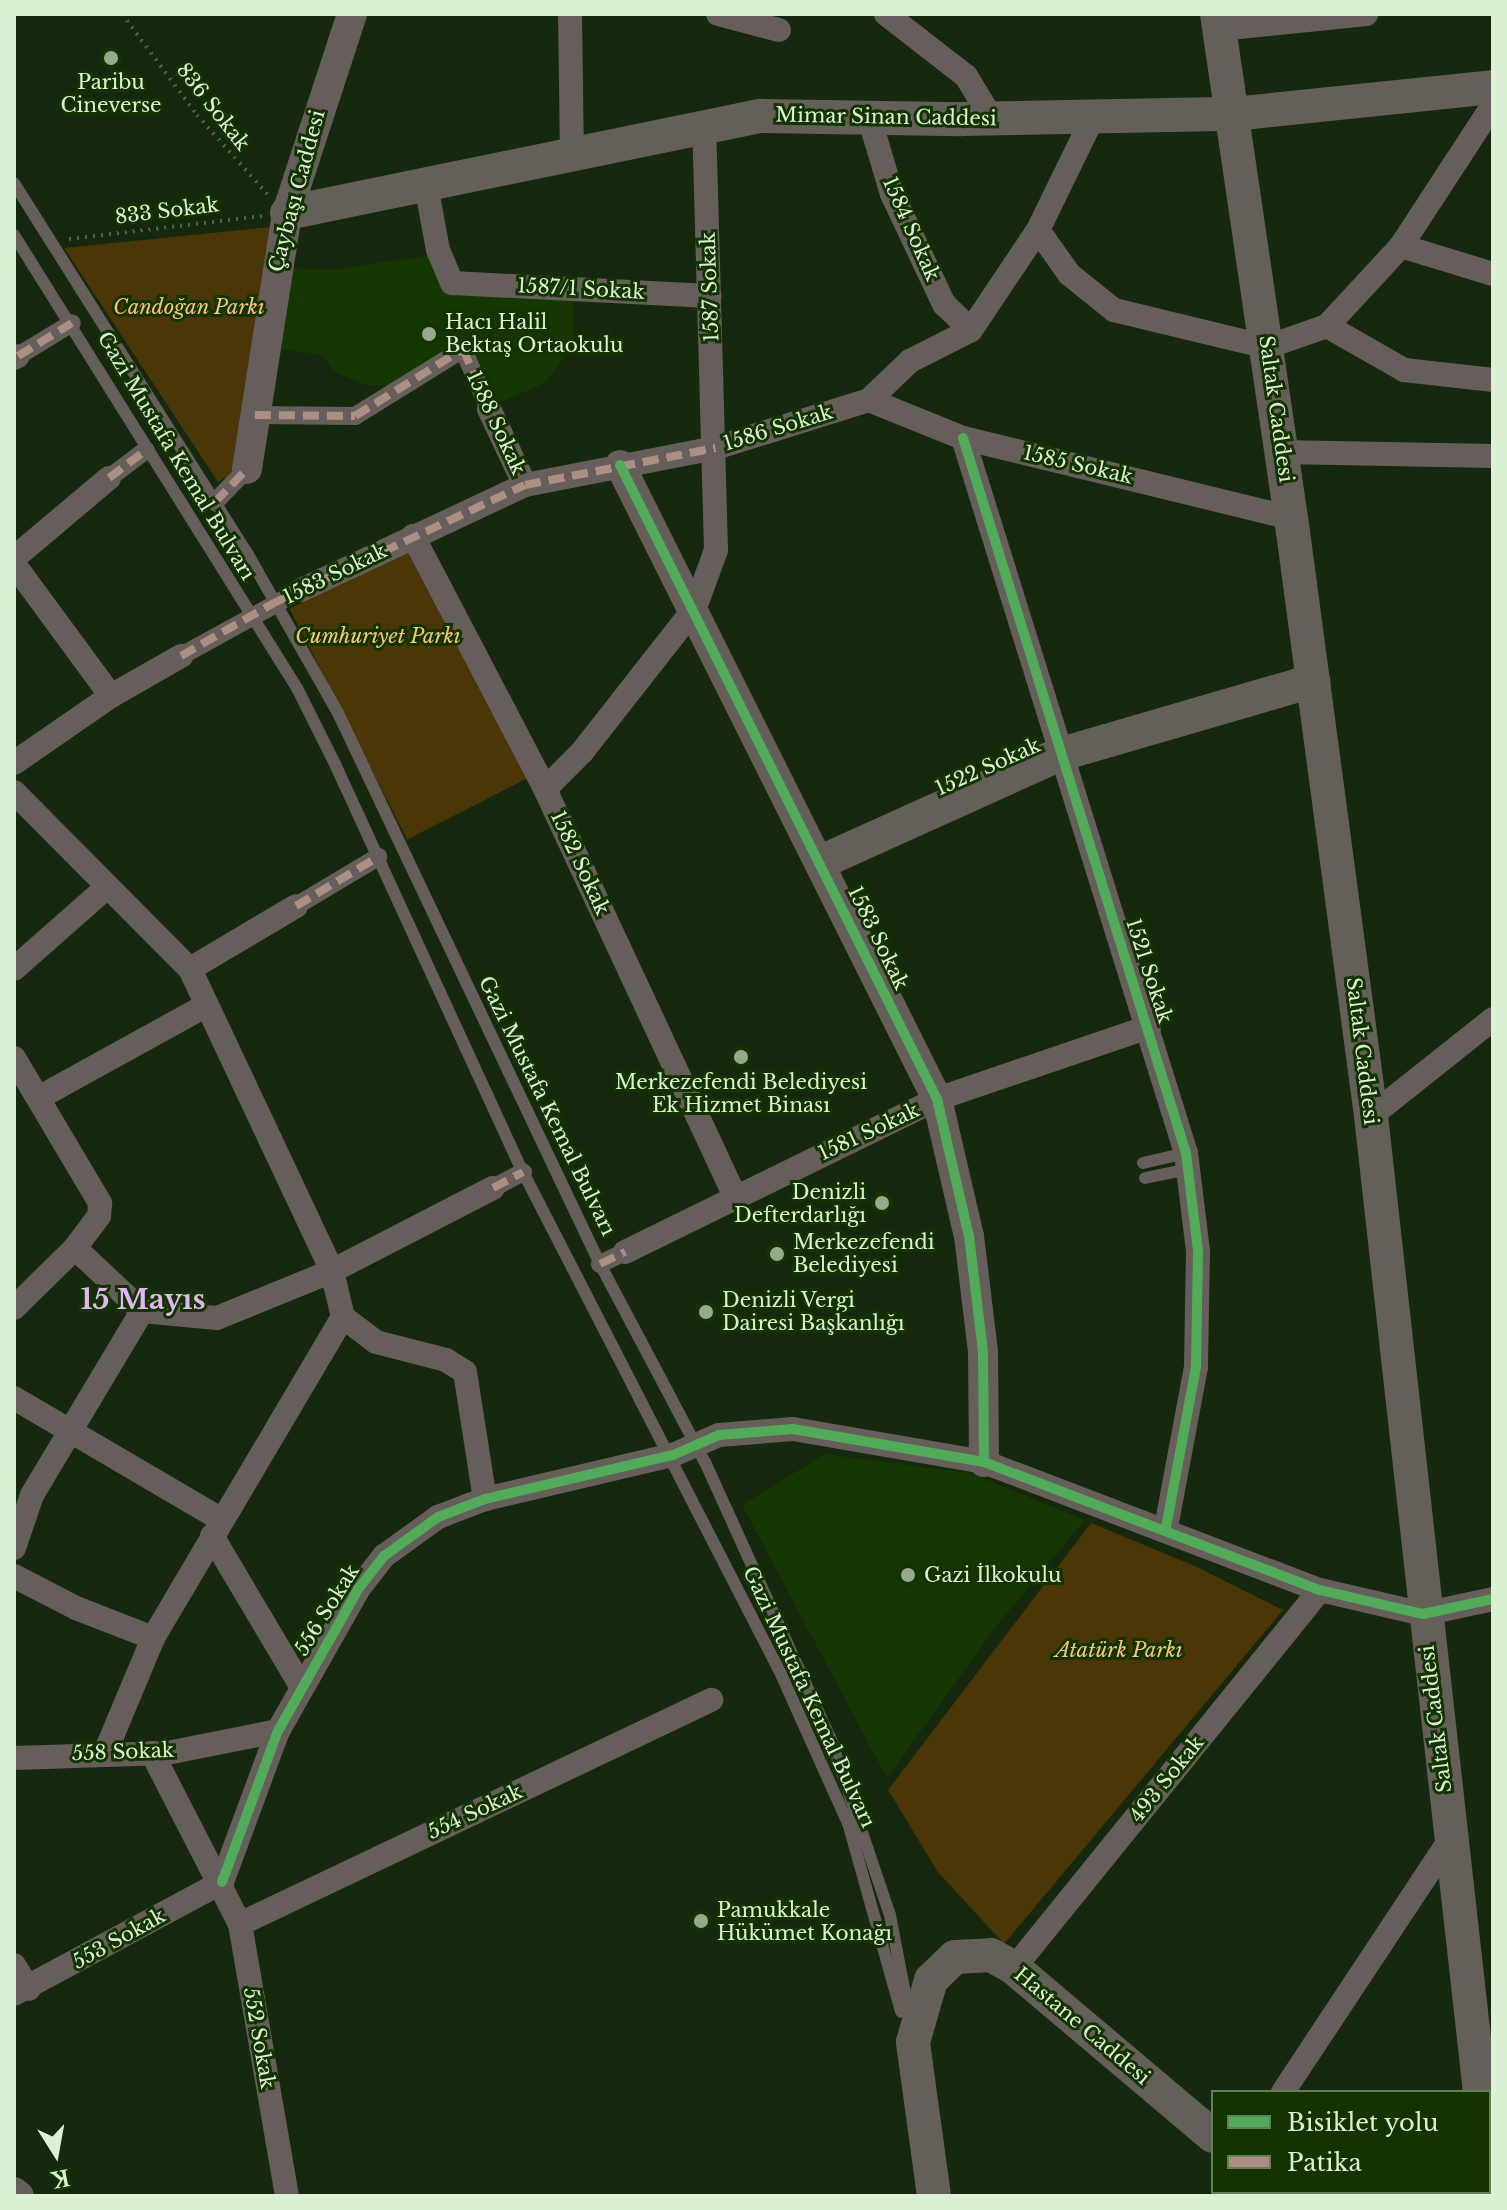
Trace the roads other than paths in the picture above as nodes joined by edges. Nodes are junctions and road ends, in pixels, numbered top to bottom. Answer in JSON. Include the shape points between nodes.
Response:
{"nodes":[{"id":1,"x":352,"y":14,"type":"edge"},
{"id":2,"x":570,"y":14,"type":"edge"},
{"id":3,"x":718,"y":14,"type":"edge"},
{"id":4,"x":886,"y":14,"type":"edge"},
{"id":5,"x":1366,"y":14,"type":"edge"},
{"id":6,"x":1218,"y":22,"type":"edge"},
{"id":7,"x":779,"y":30,"type":"dead end"},
{"id":8,"x":1493,"y":87,"type":"edge"},
{"id":9,"x":1493,"y":105,"type":"edge"},
{"id":10,"x":1233,"y":114,"type":"junction"},
{"id":11,"x":869,"y":117,"type":"junction"},
{"id":12,"x":1093,"y":117,"type":"junction"},
{"id":13,"x":992,"y":119,"type":"junction"},
{"id":14,"x":704,"y":127,"type":"junction"},
{"id":15,"x":572,"y":155,"type":"junction"},
{"id":16,"x":14,"y":183,"type":"edge"},
{"id":17,"x":426,"y":185,"type":"junction"},
{"id":18,"x":287,"y":213,"type":"junction"},
{"id":19,"x":1038,"y":230,"type":"junction"},
{"id":20,"x":14,"y":235,"type":"edge"},
{"id":21,"x":1401,"y":246,"type":"junction"},
{"id":22,"x":1493,"y":274,"type":"edge"},
{"id":23,"x":710,"y":296,"type":"junction"},
{"id":24,"x":72,"y":323,"type":"junction"},
{"id":25,"x":1327,"y":326,"type":"junction"},
{"id":26,"x":971,"y":330,"type":"junction"},
{"id":27,"x":1267,"y":347,"type":"junction"},
{"id":28,"x":16,"y":357,"type":"edge"},
{"id":29,"x":1493,"y":380,"type":"edge"},
{"id":30,"x":869,"y":400,"type":"junction"},
{"id":31,"x":489,"y":409,"type":"joint"},
{"id":32,"x":255,"y":415,"type":"junction"},
{"id":33,"x":963,"y":438,"type":"junction"},
{"id":34,"x":715,"y":448,"type":"junction"},
{"id":35,"x":146,"y":450,"type":"junction"},
{"id":36,"x":1282,"y":452,"type":"junction"},
{"id":37,"x":1493,"y":456,"type":"edge"},
{"id":38,"x":620,"y":465,"type":"junction"},
{"id":39,"x":247,"y":469,"type":"joint"},
{"id":40,"x":109,"y":478,"type":"joint"},
{"id":41,"x":525,"y":485,"type":"junction"},
{"id":42,"x":215,"y":502,"type":"junction"},
{"id":43,"x":1291,"y":518,"type":"junction"},
{"id":44,"x":413,"y":536,"type":"junction"},
{"id":45,"x":14,"y":558,"type":"edge"},
{"id":46,"x":14,"y":564,"type":"edge"},
{"id":47,"x":301,"y":590,"type":"joint"},
{"id":48,"x":274,"y":603,"type":"junction"},
{"id":49,"x":695,"y":608,"type":"junction"},
{"id":50,"x":252,"y":616,"type":"junction"},
{"id":51,"x":181,"y":656,"type":"joint"},
{"id":52,"x":1313,"y":681,"type":"junction"},
{"id":53,"x":111,"y":696,"type":"junction"},
{"id":54,"x":1058,"y":755,"type":"junction"},
{"id":55,"x":14,"y":763,"type":"edge"},
{"id":56,"x":545,"y":789,"type":"junction"},
{"id":57,"x":14,"y":792,"type":"edge"},
{"id":58,"x":378,"y":857,"type":"junction"},
{"id":59,"x":821,"y":862,"type":"junction"},
{"id":60,"x":107,"y":887,"type":"junction"},
{"id":61,"x":296,"y":906,"type":"joint"},
{"id":62,"x":14,"y":969,"type":"edge"},
{"id":63,"x":190,"y":969,"type":"junction"},
{"id":64,"x":205,"y":1006,"type":"junction"},
{"id":65,"x":1493,"y":1019,"type":"edge"},
{"id":66,"x":1149,"y":1027,"type":"junction"},
{"id":67,"x":14,"y":1058,"type":"edge"},
{"id":68,"x":40,"y":1097,"type":"junction"},
{"id":69,"x":937,"y":1099,"type":"junction"},
{"id":70,"x":1371,"y":1116,"type":"junction"},
{"id":71,"x":1187,"y":1161,"type":"junction"},
{"id":72,"x":1143,"y":1163,"type":"dead end"},
{"id":73,"x":523,"y":1172,"type":"junction"},
{"id":74,"x":1145,"y":1178,"type":"dead end"},
{"id":75,"x":493,"y":1188,"type":"joint"},
{"id":76,"x":735,"y":1196,"type":"junction"},
{"id":77,"x":75,"y":1248,"type":"junction"},
{"id":78,"x":625,"y":1252,"type":"joint"},
{"id":79,"x":600,"y":1264,"type":"junction"},
{"id":80,"x":332,"y":1271,"type":"junction"},
{"id":81,"x":14,"y":1308,"type":"edge"},
{"id":82,"x":142,"y":1311,"type":"junction"},
{"id":83,"x":343,"y":1317,"type":"junction"},
{"id":84,"x":14,"y":1398,"type":"edge"},
{"id":85,"x":71,"y":1430,"type":"junction"},
{"id":86,"x":696,"y":1443,"type":"junction"},
{"id":87,"x":673,"y":1455,"type":"junction"},
{"id":88,"x":984,"y":1462,"type":"junction"},
{"id":89,"x":485,"y":1499,"type":"junction"},
{"id":90,"x":217,"y":1528,"type":"junction"},
{"id":91,"x":1166,"y":1528,"type":"junction"},
{"id":92,"x":14,"y":1548,"type":"edge"},
{"id":93,"x":14,"y":1576,"type":"edge"},
{"id":94,"x":1320,"y":1590,"type":"junction"},
{"id":95,"x":1493,"y":1599,"type":"edge"},
{"id":96,"x":1423,"y":1614,"type":"junction"},
{"id":97,"x":153,"y":1638,"type":"junction"},
{"id":98,"x":301,"y":1686,"type":"junction"},
{"id":99,"x":711,"y":1700,"type":"dead end"},
{"id":100,"x":278,"y":1731,"type":"junction"},
{"id":101,"x":105,"y":1753,"type":"junction"},
{"id":102,"x":152,"y":1753,"type":"junction"},
{"id":103,"x":14,"y":1758,"type":"edge"},
{"id":104,"x":1450,"y":1840,"type":"junction"},
{"id":105,"x":222,"y":1882,"type":"junction"},
{"id":106,"x":240,"y":1924,"type":"junction"},
{"id":107,"x":14,"y":1965,"type":"edge"},
{"id":108,"x":1014,"y":1968,"type":"junction"},
{"id":109,"x":21,"y":1991,"type":"edge"},
{"id":110,"x":913,"y":2042,"type":"junction"},
{"id":111,"x":1284,"y":2090,"type":"edge"},
{"id":112,"x":1480,"y":2090,"type":"edge"},
{"id":113,"x":1211,"y":2134,"type":"edge"},
{"id":114,"x":14,"y":2192,"type":"edge"},
{"id":115,"x":19,"y":2196,"type":"edge"},
{"id":116,"x":287,"y":2196,"type":"edge"},
{"id":117,"x":934,"y":2196,"type":"edge"}],
"edges":[{"from":1,"to":18,"type":"street","name":"Çaybaşı Caddesi"},
{"from":2,"to":15,"type":"street"},
{"from":3,"to":7,"type":"street"},
{"from":4,"to":13,"type":"street","via":[[966,76]]},
{"from":5,"to":6,"type":"street"},
{"from":6,"to":10,"type":"main road","name":"Saltak Caddesi"},
{"from":8,"to":10,"type":"main road","name":"Mimar Sinan Caddesi"},
{"from":9,"to":21,"type":"street"},
{"from":10,"to":12,"type":"main road","name":"Mimar Sinan Caddesi"},
{"from":10,"to":27,"type":"main road","name":"Saltak Caddesi"},
{"from":11,"to":13,"type":"main road","name":"Mimar Sinan Caddesi"},
{"from":11,"to":14,"type":"main road","name":"Mimar Sinan Caddesi","via":[[761,116]]},
{"from":11,"to":26,"type":"street","name":"1584 Sokak","via":[[892,194],[944,304]]},
{"from":12,"to":13,"type":"main road","name":"Mimar Sinan Caddesi"},
{"from":12,"to":19,"type":"street","name":"1586 Sokak"},
{"from":14,"to":15,"type":"main road","name":"Mimar Sinan Caddesi"},
{"from":14,"to":23,"type":"street","name":"1587 Sokak"},
{"from":15,"to":17,"type":"main road","name":"Mimar Sinan Caddesi"},
{"from":16,"to":42,"type":"lane","name":"Gazi Mustafa Kemal Bulvarı"},
{"from":17,"to":18,"type":"main road","name":"Mimar Sinan Caddesi"},
{"from":17,"to":23,"type":"street","name":"1587/1 Sokak","via":[[438,250],[452,283]]},
{"from":18,"to":32,"type":"street","name":"Çaybaşı Caddesi"},
{"from":19,"to":26,"type":"street","name":"1586 Sokak"},
{"from":19,"to":27,"type":"street","via":[[1069,274],[1114,310]]},
{"from":20,"to":24,"type":"lane","name":"Gazi Mustafa Kemal Bulvarı"},
{"from":21,"to":22,"type":"street"},
{"from":21,"to":25,"type":"street"},
{"from":23,"to":34,"type":"street","name":"1587 Sokak"},
{"from":24,"to":28,"type":"street"},
{"from":24,"to":35,"type":"lane","name":"Gazi Mustafa Kemal Bulvarı"},
{"from":25,"to":27,"type":"street"},
{"from":25,"to":29,"type":"street","via":[[1404,370]]},
{"from":26,"to":30,"type":"street","name":"1586 Sokak","via":[[910,361]]},
{"from":27,"to":36,"type":"main road","name":"Saltak Caddesi"},
{"from":30,"to":33,"type":"street","name":"1585 Sokak"},
{"from":30,"to":34,"type":"street","name":"1586 Sokak"},
{"from":31,"to":32,"type":"street","name":"1588 Sokak","via":[[463,349],[355,416]]},
{"from":31,"to":41,"type":"street","name":"1588 Sokak"},
{"from":32,"to":39,"type":"street","name":"Çaybaşı Caddesi"},
{"from":33,"to":43,"type":"street","name":"1585 Sokak"},
{"from":33,"to":54,"type":"street","name":"1521 Sokak"},
{"from":34,"to":38,"type":"street","name":"1583 Sokak"},
{"from":34,"to":49,"type":"street","name":"1586 Sokak","via":[[716,550]]},
{"from":35,"to":40,"type":"street"},
{"from":35,"to":50,"type":"lane","name":"Gazi Mustafa Kemal Bulvarı"},
{"from":36,"to":37,"type":"street"},
{"from":36,"to":43,"type":"main road","name":"Saltak Caddesi"},
{"from":38,"to":41,"type":"street","name":"1583 Sokak"},
{"from":38,"to":49,"type":"street","name":"1583 Sokak"},
{"from":39,"to":42,"type":"street"},
{"from":40,"to":45,"type":"street"},
{"from":41,"to":44,"type":"street","name":"1583 Sokak"},
{"from":42,"to":48,"type":"lane","name":"Gazi Mustafa Kemal Bulvarı"},
{"from":43,"to":52,"type":"main road","name":"Saltak Caddesi"},
{"from":44,"to":47,"type":"street","name":"1583 Sokak"},
{"from":44,"to":56,"type":"street","name":"1582 Sokak"},
{"from":46,"to":53,"type":"street"},
{"from":47,"to":48,"type":"street","name":"1583 Sokak"},
{"from":48,"to":50,"type":"street","name":"1583 Sokak"},
{"from":48,"to":79,"type":"lane","name":"Gazi Mustafa Kemal Bulvarı","via":[[338,713]]},
{"from":49,"to":56,"type":"street","name":"1586 Sokak","via":[[582,752]]},
{"from":49,"to":59,"type":"street","name":"1583 Sokak"},
{"from":50,"to":51,"type":"street","name":"1583 Sokak"},
{"from":50,"to":58,"type":"lane","name":"Gazi Mustafa Kemal Bulvarı","via":[[297,688]]},
{"from":51,"to":53,"type":"street"},
{"from":52,"to":54,"type":"main road","name":"1522 Sokak"},
{"from":52,"to":70,"type":"main road","name":"Saltak Caddesi"},
{"from":53,"to":55,"type":"street"},
{"from":54,"to":59,"type":"main road","name":"1522 Sokak"},
{"from":54,"to":66,"type":"street","name":"1521 Sokak"},
{"from":56,"to":76,"type":"street","name":"1582 Sokak"},
{"from":57,"to":60,"type":"street"},
{"from":58,"to":61,"type":"street"},
{"from":58,"to":73,"type":"lane","name":"Gazi Mustafa Kemal Bulvarı"},
{"from":59,"to":69,"type":"street","name":"1583 Sokak"},
{"from":60,"to":62,"type":"street"},
{"from":60,"to":63,"type":"street"},
{"from":61,"to":63,"type":"street"},
{"from":63,"to":64,"type":"street"},
{"from":64,"to":68,"type":"street"},
{"from":64,"to":80,"type":"street"},
{"from":65,"to":70,"type":"street"},
{"from":66,"to":69,"type":"street","name":"1581 Sokak"},
{"from":66,"to":71,"type":"street","name":"1521 Sokak"},
{"from":67,"to":68,"type":"street"},
{"from":68,"to":77,"type":"street","via":[[100,1203],[99,1216]]},
{"from":69,"to":76,"type":"street","name":"1581 Sokak"},
{"from":69,"to":88,"type":"street","name":"1583 Sokak","via":[[969,1236],[983,1351]]},
{"from":70,"to":96,"type":"main road","name":"Saltak Caddesi"},
{"from":71,"to":72,"type":"lane"},
{"from":71,"to":74,"type":"lane"},
{"from":71,"to":91,"type":"street","name":"1521 Sokak","via":[[1198,1251],[1196,1367]]},
{"from":73,"to":75,"type":"street"},
{"from":73,"to":87,"type":"lane","name":"Gazi Mustafa Kemal Bulvarı"},
{"from":75,"to":80,"type":"street"},
{"from":76,"to":78,"type":"street","name":"1581 Sokak"},
{"from":77,"to":81,"type":"street"},
{"from":77,"to":82,"type":"street"},
{"from":78,"to":79,"type":"street","name":"1581 Sokak"},
{"from":79,"to":86,"type":"lane","name":"Gazi Mustafa Kemal Bulvarı"},
{"from":80,"to":82,"type":"street","via":[[217,1318]]},
{"from":80,"to":83,"type":"street"},
{"from":82,"to":85,"type":"street"},
{"from":83,"to":89,"type":"street","via":[[376,1342],[446,1360],[465,1372]]},
{"from":83,"to":90,"type":"street"},
{"from":84,"to":85,"type":"street"},
{"from":85,"to":90,"type":"street"},
{"from":85,"to":92,"type":"street","via":[[32,1495]]},
{"from":86,"to":87,"type":"street","name":"556 Sokak"},
{"from":86,"to":88,"type":"street","name":"556 Sokak","via":[[719,1435],[793,1429]]},
{"from":86,"to":110,"type":"lane","name":"Gazi Mustafa Kemal Bulvarı","via":[[830,1737],[890,1915]]},
{"from":87,"to":89,"type":"street","name":"556 Sokak"},
{"from":87,"to":110,"type":"lane","name":"Gazi Mustafa Kemal Bulvarı","via":[[848,1823]]},
{"from":88,"to":91,"type":"street","name":"556 Sokak"},
{"from":89,"to":98,"type":"street","name":"556 Sokak","via":[[438,1517],[384,1556]]},
{"from":90,"to":97,"type":"street"},
{"from":90,"to":98,"type":"street"},
{"from":91,"to":94,"type":"street","name":"556 Sokak"},
{"from":93,"to":97,"type":"street"},
{"from":94,"to":96,"type":"street","name":"556 Sokak"},
{"from":94,"to":108,"type":"street","name":"493 Sokak"},
{"from":95,"to":96,"type":"street"},
{"from":96,"to":104,"type":"main road","name":"Saltak Caddesi"},
{"from":97,"to":101,"type":"street"},
{"from":98,"to":100,"type":"street","name":"556 Sokak"},
{"from":99,"to":106,"type":"street","name":"554 Sokak"},
{"from":100,"to":102,"type":"street","name":"558 Sokak"},
{"from":100,"to":105,"type":"street","name":"556 Sokak"},
{"from":101,"to":102,"type":"street","name":"558 Sokak"},
{"from":101,"to":103,"type":"street","name":"558 Sokak"},
{"from":102,"to":105,"type":"street","name":"552 Sokak"},
{"from":104,"to":111,"type":"street"},
{"from":104,"to":112,"type":"main road","name":"Saltak Caddesi"},
{"from":105,"to":106,"type":"street","name":"552 Sokak"},
{"from":105,"to":109,"type":"street","name":"553 Sokak"},
{"from":106,"to":116,"type":"street","name":"552 Sokak"},
{"from":107,"to":109,"type":"street"},
{"from":108,"to":110,"type":"main road","name":"Hastane Caddesi","via":[[991,1955],[975,1954],[939,1967]]},
{"from":108,"to":113,"type":"main road","name":"Hastane Caddesi"},
{"from":110,"to":117,"type":"main road"},
{"from":114,"to":115,"type":"street"}]}
